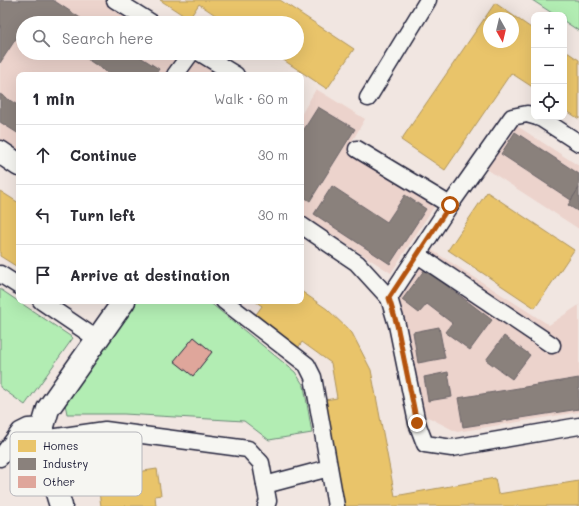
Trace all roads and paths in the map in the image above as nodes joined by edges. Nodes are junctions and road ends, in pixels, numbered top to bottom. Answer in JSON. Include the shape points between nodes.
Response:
{"nodes":[{"id":1,"x":115,"y":0,"type":"edge"},
{"id":2,"x":428,"y":0,"type":"edge"},
{"id":3,"x":141,"y":16,"type":"edge"},
{"id":4,"x":185,"y":60,"type":"edge"},
{"id":5,"x":211,"y":60,"type":"edge"},
{"id":6,"x":177,"y":72,"type":"edge"},
{"id":7,"x":231,"y":72,"type":"edge"},
{"id":8,"x":368,"y":98,"type":"dead end"},
{"id":9,"x":531,"y":116,"type":"edge"},
{"id":10,"x":543,"y":120,"type":"edge"},
{"id":11,"x":579,"y":144,"type":"edge"},
{"id":12,"x":357,"y":149,"type":"dead end"},
{"id":13,"x":0,"y":152,"type":"edge"},
{"id":14,"x":16,"y":163,"type":"edge"},
{"id":15,"x":450,"y":205,"type":"junction"},
{"id":16,"x":304,"y":228,"type":"edge"},
{"id":17,"x":418,"y":255,"type":"junction"},
{"id":18,"x":0,"y":274,"type":"edge"},
{"id":19,"x":16,"y":284,"type":"edge"},
{"id":20,"x":389,"y":298,"type":"junction"},
{"id":21,"x":46,"y":304,"type":"edge"},
{"id":22,"x":122,"y":304,"type":"edge"},
{"id":23,"x":228,"y":304,"type":"edge"},
{"id":24,"x":98,"y":339,"type":"junction"},
{"id":25,"x":552,"y":345,"type":"dead end"},
{"id":26,"x":579,"y":426,"type":"edge"},
{"id":27,"x":19,"y":432,"type":"edge"},
{"id":28,"x":43,"y":432,"type":"junction"},
{"id":29,"x":119,"y":432,"type":"edge"},
{"id":30,"x":142,"y":435,"type":"edge"},
{"id":31,"x":10,"y":444,"type":"edge"},
{"id":32,"x":0,"y":458,"type":"edge"},
{"id":33,"x":329,"y":468,"type":"junction"},
{"id":34,"x":265,"y":485,"type":"junction"},
{"id":35,"x":58,"y":496,"type":"edge"},
{"id":36,"x":61,"y":506,"type":"edge"},
{"id":37,"x":266,"y":506,"type":"edge"},
{"id":38,"x":336,"y":506,"type":"edge"}],
"edges":[{"from":1,"to":3,"type":"lane"},
{"from":2,"to":8,"type":"lane"},
{"from":4,"to":6,"type":"lane"},
{"from":5,"to":7,"type":"lane"},
{"from":9,"to":15,"type":"lane","via":[[512,117]]},
{"from":10,"to":11,"type":"lane"},
{"from":12,"to":15,"type":"lane"},
{"from":13,"to":14,"type":"street"},
{"from":15,"to":17,"type":"lane"},
{"from":16,"to":20,"type":"lane","via":[[357,263]]},
{"from":17,"to":20,"type":"lane"},
{"from":17,"to":25,"type":"lane"},
{"from":18,"to":19,"type":"lane"},
{"from":20,"to":26,"type":"lane","via":[[417,423],[425,444],[452,448]]},
{"from":21,"to":24,"type":"lane"},
{"from":22,"to":24,"type":"street"},
{"from":23,"to":33,"type":"lane","via":[[306,366],[313,377]]},
{"from":24,"to":28,"type":"street","via":[[48,409]]},
{"from":27,"to":28,"type":"lane","via":[[28,427]]},
{"from":28,"to":29,"type":"lane"},
{"from":30,"to":34,"type":"lane","via":[[248,449],[261,463]]},
{"from":31,"to":32,"type":"lane"},
{"from":33,"to":34,"type":"lane"},
{"from":33,"to":38,"type":"lane"},
{"from":34,"to":37,"type":"lane","via":[[268,501]]},
{"from":35,"to":36,"type":"street"}]}
